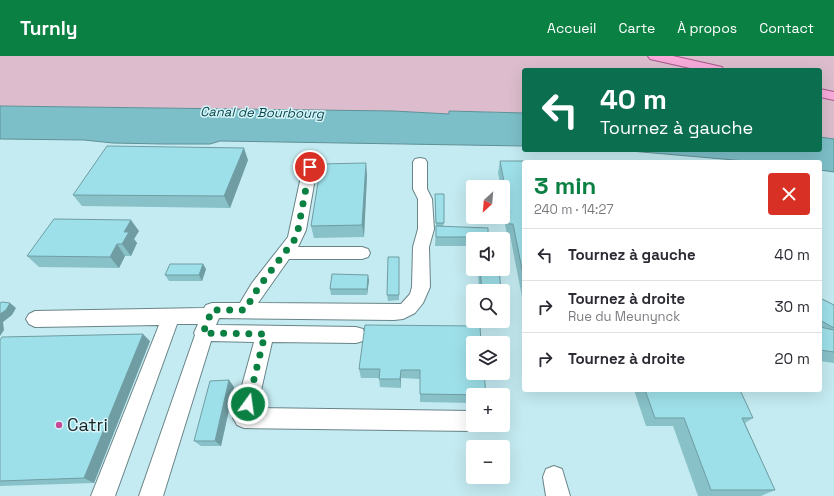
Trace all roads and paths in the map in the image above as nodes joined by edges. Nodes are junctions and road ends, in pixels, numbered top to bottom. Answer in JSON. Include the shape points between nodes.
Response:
{"nodes":[{"id":1,"x":655,"y":56,"type":"edge"},
{"id":2,"x":708,"y":68,"type":"edge"},
{"id":3,"x":822,"y":93,"type":"edge"},
{"id":4,"x":834,"y":96,"type":"edge"},
{"id":5,"x":420,"y":162,"type":"dead end"},
{"id":6,"x":310,"y":167,"type":"dead end"},
{"id":7,"x":285,"y":253,"type":"junction"},
{"id":8,"x":362,"y":253,"type":"dead end"},
{"id":9,"x":245,"y":310,"type":"junction"},
{"id":10,"x":171,"y":317,"type":"junction"},
{"id":11,"x":35,"y":319,"type":"dead end"},
{"id":12,"x":208,"y":320,"type":"junction"},
{"id":13,"x":265,"y":334,"type":"junction"},
{"id":14,"x":356,"y":335,"type":"dead end"},
{"id":15,"x":466,"y":421,"type":"edge"},
{"id":16,"x":103,"y":496,"type":"edge"},
{"id":17,"x":151,"y":496,"type":"edge"}],
"edges":[{"from":1,"to":2,"type":"main road"},
{"from":3,"to":4,"type":"main road"},
{"from":5,"to":9,"type":"street","via":[[420,189],[425,199],[426,229],[421,247],[420,292],[409,308],[394,312]]},
{"from":6,"to":7,"type":"street","via":[[298,230]]},
{"from":7,"to":8,"type":"street"},
{"from":7,"to":9,"type":"street"},
{"from":9,"to":12,"type":"street"},
{"from":10,"to":11,"type":"street"},
{"from":10,"to":12,"type":"street"},
{"from":10,"to":16,"type":"street"},
{"from":12,"to":13,"type":"street"},
{"from":12,"to":17,"type":"street"},
{"from":13,"to":14,"type":"street"},
{"from":13,"to":15,"type":"street","via":[[244,418]]}]}
